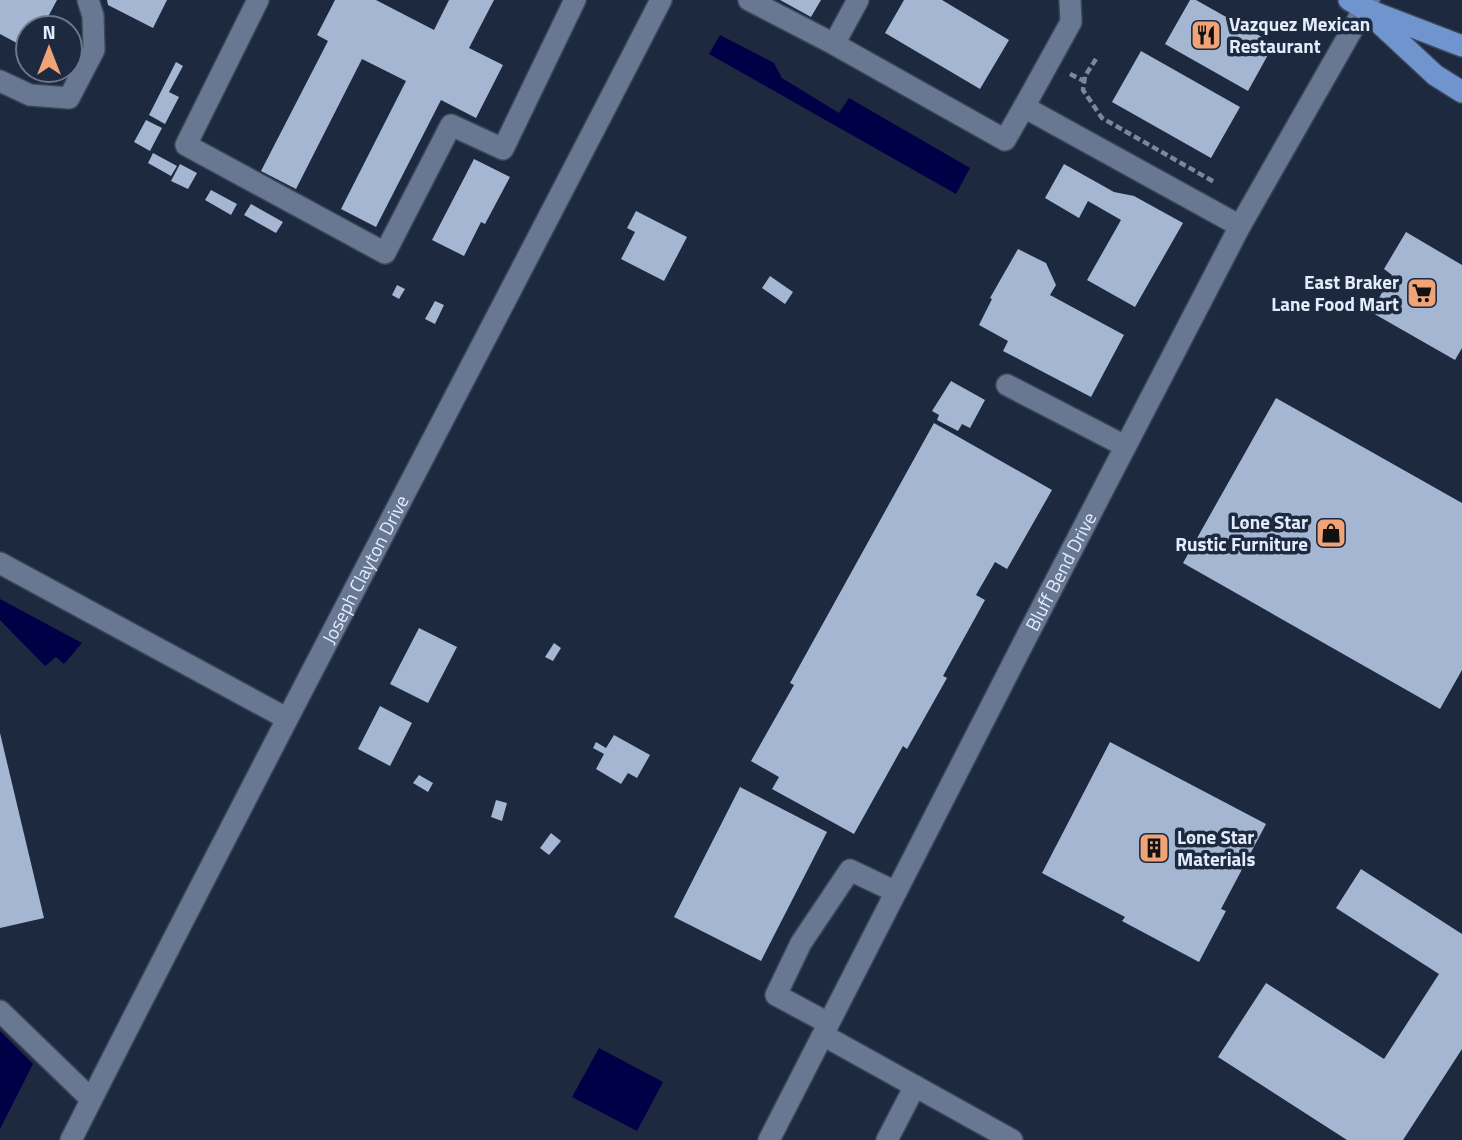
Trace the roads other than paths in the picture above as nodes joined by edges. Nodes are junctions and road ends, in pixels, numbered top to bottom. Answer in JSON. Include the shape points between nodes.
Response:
{"nodes":[{"id":1,"x":88,"y":0,"type":"edge"},
{"id":2,"x":258,"y":0,"type":"edge"},
{"id":3,"x":575,"y":0,"type":"edge"},
{"id":4,"x":661,"y":0,"type":"edge"},
{"id":5,"x":749,"y":0,"type":"edge"},
{"id":6,"x":1070,"y":0,"type":"edge"},
{"id":7,"x":850,"y":3,"type":"edge"},
{"id":8,"x":1360,"y":3,"type":"edge"},
{"id":9,"x":834,"y":44,"type":"junction"},
{"id":10,"x":1462,"y":46,"type":"edge"},
{"id":11,"x":0,"y":81,"type":"edge"},
{"id":12,"x":1462,"y":92,"type":"edge"},
{"id":13,"x":1024,"y":107,"type":"junction"},
{"id":14,"x":1240,"y":226,"type":"junction"},
{"id":15,"x":1007,"y":385,"type":"dead end"},
{"id":16,"x":1125,"y":446,"type":"junction"},
{"id":17,"x":0,"y":563,"type":"edge"},
{"id":18,"x":286,"y":718,"type":"junction"},
{"id":19,"x":896,"y":891,"type":"junction"},
{"id":20,"x":0,"y":1011,"type":"edge"},
{"id":21,"x":825,"y":1029,"type":"junction"},
{"id":22,"x":915,"y":1086,"type":"junction"},
{"id":23,"x":91,"y":1099,"type":"junction"},
{"id":24,"x":71,"y":1140,"type":"edge"},
{"id":25,"x":769,"y":1140,"type":"edge"},
{"id":26,"x":887,"y":1140,"type":"edge"},
{"id":27,"x":1012,"y":1140,"type":"edge"}],
"edges":[{"from":1,"to":11,"type":"street","via":[[94,50],[69,98],[30,95]]},
{"from":2,"to":3,"type":"street","via":[[186,145],[385,253],[451,125],[503,149]]},
{"from":4,"to":18,"type":"street","name":"Joseph Clayton Drive"},
{"from":5,"to":9,"type":"street"},
{"from":6,"to":13,"type":"street","via":[[1071,22]]},
{"from":7,"to":9,"type":"street"},
{"from":8,"to":10,"type":"main road"},
{"from":8,"to":12,"type":"main road","via":[[1435,75]]},
{"from":8,"to":14,"type":"street","name":"Bluff Bend Drive"},
{"from":9,"to":13,"type":"street","via":[[1005,140]]},
{"from":13,"to":14,"type":"street"},
{"from":14,"to":16,"type":"street","name":"Bluff Bend Drive"},
{"from":15,"to":16,"type":"street"},
{"from":16,"to":19,"type":"street","name":"Bluff Bend Drive"},
{"from":17,"to":18,"type":"street"},
{"from":18,"to":23,"type":"street","name":"Joseph Clayton Drive"},
{"from":19,"to":21,"type":"street","name":"Bluff Bend Drive"},
{"from":19,"to":21,"type":"street","via":[[850,870],[801,943],[776,995]]},
{"from":20,"to":23,"type":"street"},
{"from":21,"to":22,"type":"street"},
{"from":21,"to":25,"type":"street","name":"Bluff Bend Drive"},
{"from":22,"to":26,"type":"street"},
{"from":22,"to":27,"type":"street"},
{"from":23,"to":24,"type":"street","name":"Joseph Clayton Drive"}]}
